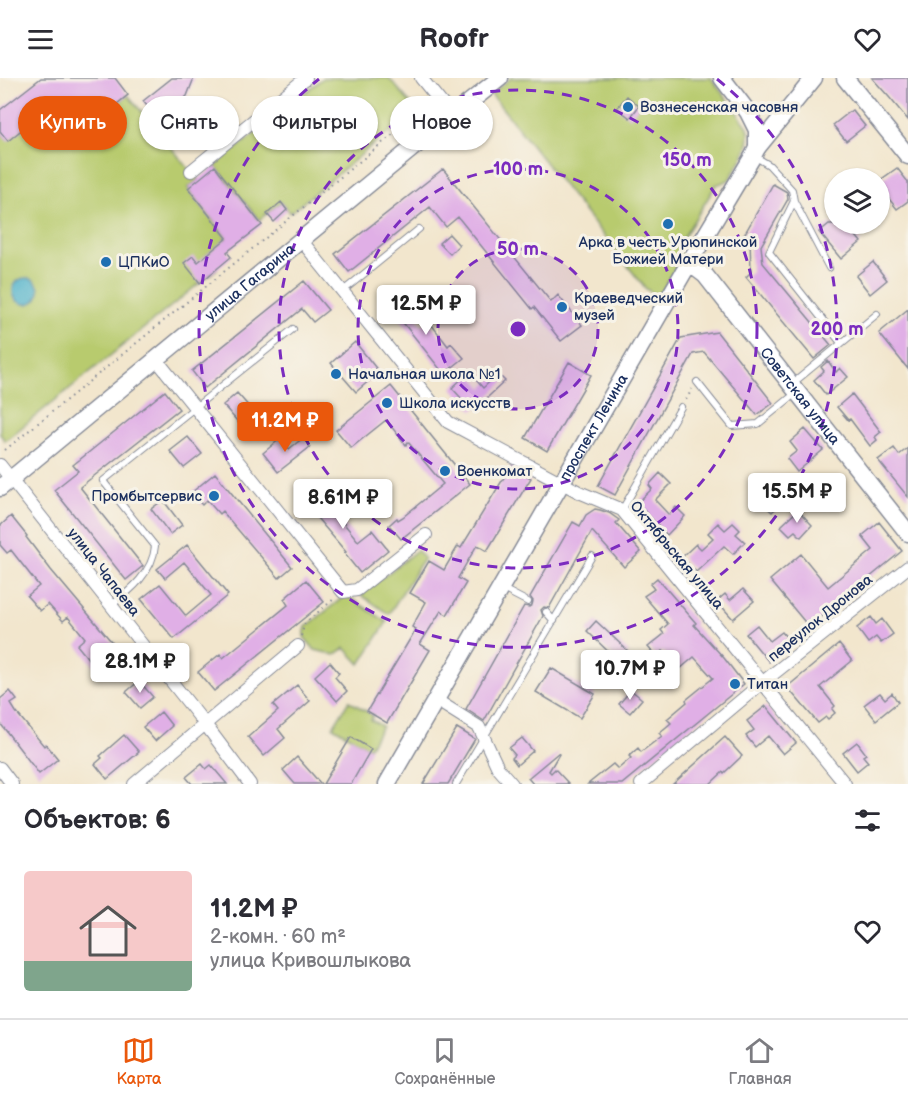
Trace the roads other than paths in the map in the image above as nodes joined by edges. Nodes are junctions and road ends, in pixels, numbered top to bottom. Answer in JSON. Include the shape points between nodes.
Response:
{"nodes":[{"id":1,"x":306,"y":78,"type":"edge"},
{"id":2,"x":421,"y":78,"type":"edge"},
{"id":3,"x":500,"y":78,"type":"edge"},
{"id":4,"x":722,"y":78,"type":"edge"},
{"id":5,"x":814,"y":78,"type":"edge"},
{"id":6,"x":845,"y":78,"type":"edge"},
{"id":7,"x":436,"y":96,"type":"edge"},
{"id":8,"x":477,"y":96,"type":"edge"},
{"id":9,"x":410,"y":150,"type":"edge"},
{"id":10,"x":755,"y":152,"type":"junction"},
{"id":11,"x":908,"y":156,"type":"edge"},
{"id":12,"x":191,"y":171,"type":"dead end"},
{"id":13,"x":794,"y":201,"type":"junction"},
{"id":14,"x":418,"y":229,"type":"dead end"},
{"id":15,"x":301,"y":240,"type":"junction"},
{"id":16,"x":689,"y":263,"type":"junction"},
{"id":17,"x":829,"y":268,"type":"dead end"},
{"id":18,"x":342,"y":291,"type":"junction"},
{"id":19,"x":877,"y":314,"type":"dead end"},
{"id":20,"x":293,"y":329,"type":"dead end"},
{"id":21,"x":841,"y":343,"type":"junction"},
{"id":22,"x":156,"y":359,"type":"junction"},
{"id":23,"x":697,"y":382,"type":"road end"},
{"id":24,"x":794,"y":388,"type":"junction"},
{"id":25,"x":194,"y":407,"type":"junction"},
{"id":26,"x":681,"y":408,"type":"road end"},
{"id":27,"x":0,"y":465,"type":"edge"},
{"id":28,"x":562,"y":482,"type":"junction"},
{"id":29,"x":6,"y":483,"type":"edge"},
{"id":30,"x":622,"y":510,"type":"junction"},
{"id":31,"x":908,"y":533,"type":"edge"},
{"id":32,"x":426,"y":535,"type":"dead end"},
{"id":33,"x":592,"y":556,"type":"dead end"},
{"id":34,"x":908,"y":567,"type":"edge"},
{"id":35,"x":501,"y":587,"type":"junction"},
{"id":36,"x":528,"y":602,"type":"dead end"},
{"id":37,"x":111,"y":606,"type":"junction"},
{"id":38,"x":546,"y":612,"type":"dead end"},
{"id":39,"x":554,"y":621,"type":"junction"},
{"id":40,"x":298,"y":646,"type":"road end"},
{"id":41,"x":764,"y":682,"type":"junction"},
{"id":42,"x":435,"y":700,"type":"junction"},
{"id":43,"x":205,"y":724,"type":"junction"},
{"id":44,"x":484,"y":738,"type":"junction"},
{"id":45,"x":0,"y":768,"type":"edge"},
{"id":46,"x":12,"y":784,"type":"edge"},
{"id":47,"x":134,"y":784,"type":"edge"},
{"id":48,"x":250,"y":784,"type":"edge"},
{"id":49,"x":387,"y":784,"type":"edge"},
{"id":50,"x":456,"y":784,"type":"edge"},
{"id":51,"x":512,"y":784,"type":"edge"},
{"id":52,"x":641,"y":784,"type":"edge"},
{"id":53,"x":845,"y":784,"type":"edge"}],
"edges":[{"from":1,"to":12,"type":"street"},
{"from":2,"to":7,"type":"street"},
{"from":3,"to":8,"type":"main road","name":"улица Гагарина"},
{"from":4,"to":10,"type":"main road","via":[[757,130]]},
{"from":5,"to":10,"type":"main road","name":"проспект Ленина"},
{"from":6,"to":11,"type":"main road"},
{"from":9,"to":15,"type":"main road","name":"улица Гагарина"},
{"from":10,"to":13,"type":"lane","via":[[792,190]]},
{"from":10,"to":16,"type":"main road","name":"проспект Ленина"},
{"from":13,"to":17,"type":"lane"},
{"from":13,"to":21,"type":"lane","via":[[769,252]]},
{"from":14,"to":18,"type":"lane"},
{"from":15,"to":18,"type":"street","name":"Октябрьская улица"},
{"from":15,"to":22,"type":"main road","name":"улица Гагарина"},
{"from":16,"to":24,"type":"main road","name":"Советская улица","via":[[705,275]]},
{"from":16,"to":28,"type":"main road","name":"проспект Ленина"},
{"from":18,"to":28,"type":"street","name":"Октябрьская улица","via":[[448,422]]},
{"from":19,"to":21,"type":"lane"},
{"from":20,"to":25,"type":"lane"},
{"from":21,"to":24,"type":"lane"},
{"from":22,"to":25,"type":"street"},
{"from":22,"to":29,"type":"main road","name":"улица Гагарина"},
{"from":23,"to":24,"type":"lane","via":[[732,426],[758,424]]},
{"from":24,"to":31,"type":"main road","name":"Советская улица"},
{"from":25,"to":32,"type":"street","via":[[343,591],[357,590]]},
{"from":25,"to":37,"type":"lane","via":[[103,481],[155,546],[154,559],[132,589]]},
{"from":26,"to":30,"type":"lane"},
{"from":27,"to":29,"type":"street","name":"улица Чапаева"},
{"from":28,"to":30,"type":"street","name":"Октябрьская улица"},
{"from":28,"to":35,"type":"main road","name":"проспект Ленина"},
{"from":29,"to":37,"type":"street","name":"улица Чапаева"},
{"from":30,"to":41,"type":"street","name":"Октябрьская улица"},
{"from":33,"to":39,"type":"lane"},
{"from":34,"to":41,"type":"street","name":"переулок Дронова"},
{"from":35,"to":36,"type":"lane"},
{"from":35,"to":42,"type":"main road","name":"проспект Ленина"},
{"from":37,"to":43,"type":"street","name":"улица Чапаева"},
{"from":38,"to":39,"type":"lane"},
{"from":39,"to":44,"type":"lane"},
{"from":40,"to":43,"type":"street"},
{"from":41,"to":52,"type":"street","name":"переулок Дронова"},
{"from":41,"to":53,"type":"street","name":"Октябрьская улица"},
{"from":42,"to":44,"type":"street","via":[[479,727]]},
{"from":42,"to":49,"type":"main road","name":"проспект Ленина"},
{"from":43,"to":47,"type":"street"},
{"from":43,"to":48,"type":"street","name":"улица Чапаева"},
{"from":44,"to":50,"type":"lane"},
{"from":44,"to":51,"type":"street","via":[[498,768]]},
{"from":45,"to":46,"type":"street"}]}
